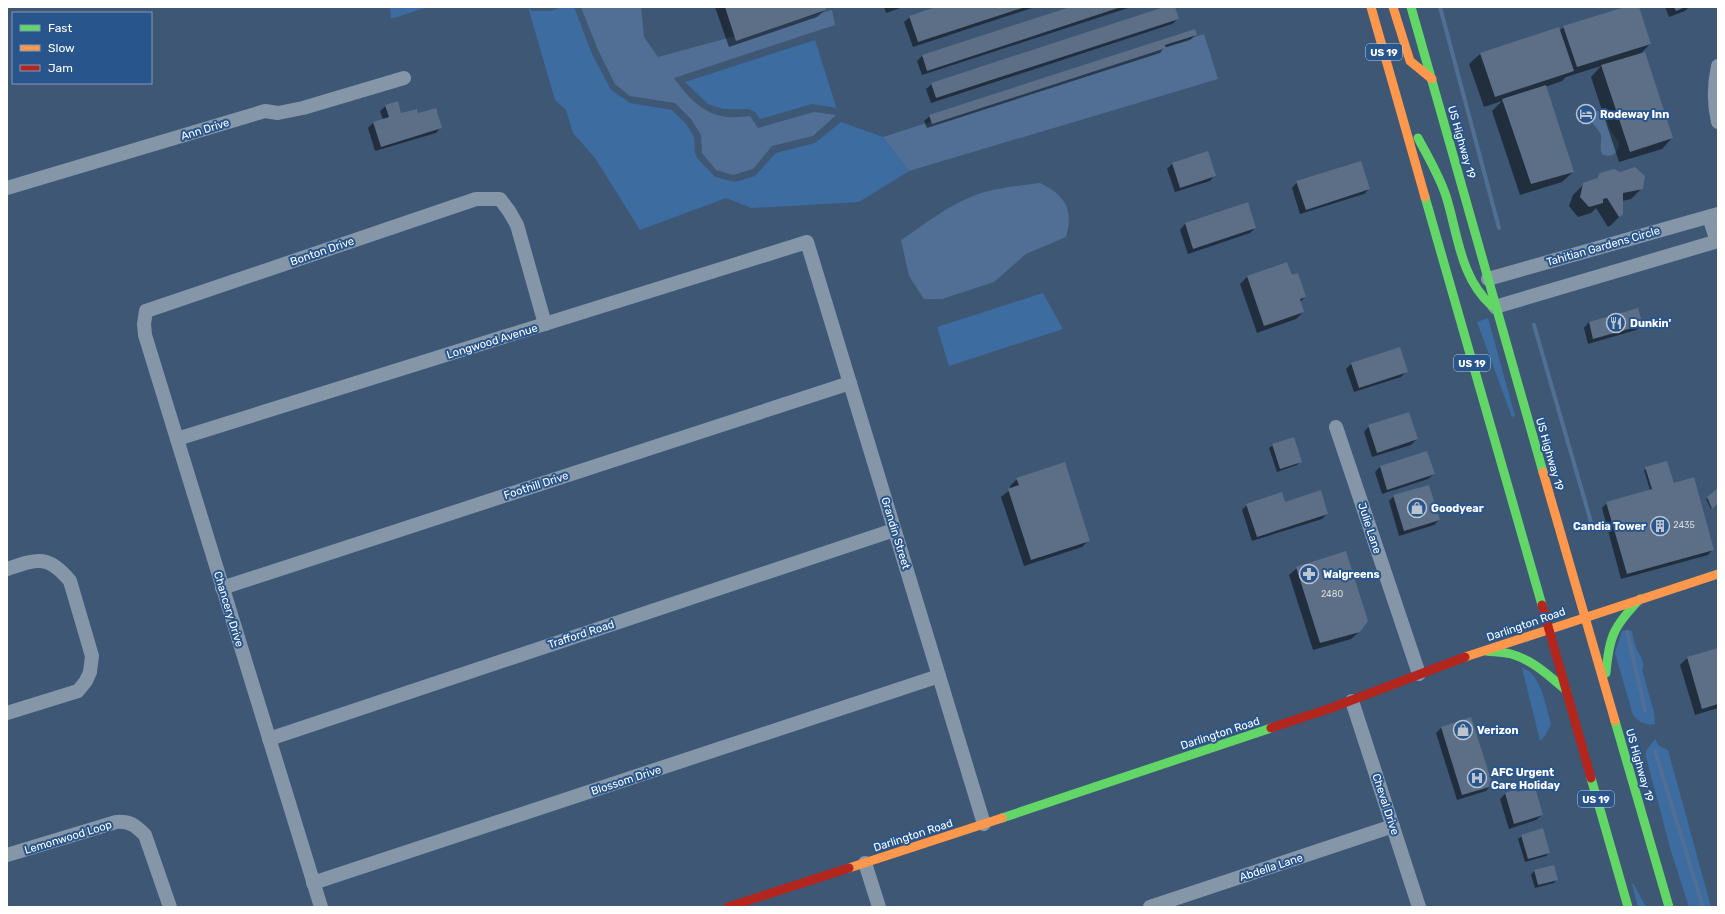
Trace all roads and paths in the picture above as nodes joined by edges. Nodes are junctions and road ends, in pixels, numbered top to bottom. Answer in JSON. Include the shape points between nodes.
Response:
{"nodes":[{"id":1,"x":1370,"y":7,"type":"edge"},
{"id":2,"x":1393,"y":7,"type":"edge"},
{"id":3,"x":1411,"y":7,"type":"edge"},
{"id":4,"x":1718,"y":66,"type":"edge"},
{"id":5,"x":404,"y":78,"type":"dead end"},
{"id":6,"x":1432,"y":80,"type":"junction"},
{"id":7,"x":1397,"y":96,"type":"junction"},
{"id":8,"x":1718,"y":122,"type":"edge"},
{"id":9,"x":7,"y":188,"type":"edge"},
{"id":10,"x":1714,"y":215,"type":"edge"},
{"id":11,"x":1717,"y":241,"type":"edge"},
{"id":12,"x":807,"y":242,"type":"joint"},
{"id":13,"x":1488,"y":279,"type":"junction"},
{"id":14,"x":1495,"y":307,"type":"junction"},
{"id":15,"x":146,"y":311,"type":"joint"},
{"id":16,"x":545,"y":324,"type":"junction"},
{"id":17,"x":850,"y":383,"type":"junction"},
{"id":18,"x":1336,"y":426,"type":"dead end"},
{"id":19,"x":177,"y":439,"type":"junction"},
{"id":20,"x":894,"y":530,"type":"junction"},
{"id":21,"x":7,"y":569,"type":"edge"},
{"id":22,"x":1718,"y":574,"type":"edge"},
{"id":23,"x":222,"y":588,"type":"junction"},
{"id":24,"x":1640,"y":599,"type":"junction"},
{"id":25,"x":1585,"y":617,"type":"junction"},
{"id":26,"x":1548,"y":629,"type":"junction"},
{"id":27,"x":1486,"y":651,"type":"junction"},
{"id":28,"x":1419,"y":674,"type":"junction"},
{"id":29,"x":939,"y":676,"type":"junction"},
{"id":30,"x":1605,"y":687,"type":"junction"},
{"id":31,"x":1566,"y":690,"type":"junction"},
{"id":32,"x":1352,"y":701,"type":"junction"},
{"id":33,"x":7,"y":713,"type":"edge"},
{"id":34,"x":269,"y":739,"type":"junction"},
{"id":35,"x":984,"y":824,"type":"junction"},
{"id":36,"x":1393,"y":826,"type":"junction"},
{"id":37,"x":7,"y":855,"type":"edge"},
{"id":38,"x":865,"y":863,"type":"junction"},
{"id":39,"x":313,"y":883,"type":"junction"},
{"id":40,"x":734,"y":906,"type":"edge"},
{"id":41,"x":170,"y":907,"type":"edge"},
{"id":42,"x":321,"y":907,"type":"edge"},
{"id":43,"x":879,"y":907,"type":"edge"},
{"id":44,"x":1150,"y":907,"type":"edge"},
{"id":45,"x":1420,"y":907,"type":"edge"},
{"id":46,"x":1628,"y":907,"type":"edge"},
{"id":47,"x":1668,"y":907,"type":"edge"}],
"edges":[{"from":1,"to":7,"type":"main road","number":"US 19"},
{"from":2,"to":6,"type":"main road","via":[[1410,61]]},
{"from":3,"to":6,"type":"main road","name":"US Highway 19"},
{"from":4,"to":8,"type":"street","via":[[1715,78]]},
{"from":5,"to":9,"type":"street","name":"Ann Drive","via":[[303,108],[278,113],[265,111]]},
{"from":6,"to":13,"type":"main road","name":"US Highway 19"},
{"from":7,"to":14,"type":"main road","via":[[1441,183],[1467,270],[1483,300]]},
{"from":7,"to":26,"type":"main road","number":"US 19"},
{"from":10,"to":11,"type":"street"},
{"from":10,"to":13,"type":"street","name":"Tahitian Gardens Circle"},
{"from":11,"to":14,"type":"street"},
{"from":12,"to":16,"type":"street","name":"Longwood Avenue"},
{"from":12,"to":17,"type":"street","name":"Grandin Street"},
{"from":13,"to":14,"type":"main road","name":"US Highway 19"},
{"from":14,"to":25,"type":"main road","name":"US Highway 19"},
{"from":15,"to":16,"type":"street","name":"Bonton Drive","via":[[476,199],[500,199],[517,225]]},
{"from":15,"to":19,"type":"street","name":"Chancery Drive","via":[[145,335]]},
{"from":16,"to":19,"type":"street","name":"Longwood Avenue"},
{"from":17,"to":20,"type":"street","name":"Grandin Street"},
{"from":17,"to":23,"type":"street","name":"Foothill Drive"},
{"from":18,"to":28,"type":"street","name":"Julie Lane"},
{"from":19,"to":23,"type":"street","name":"Chancery Drive"},
{"from":20,"to":29,"type":"street","name":"Grandin Street"},
{"from":20,"to":34,"type":"street","name":"Trafford Road"},
{"from":21,"to":33,"type":"street","via":[[35,560],[49,563],[62,572],[70,581],[92,656],[90,672],[78,691]]},
{"from":22,"to":24,"type":"main road","name":"Darlington Road"},
{"from":23,"to":34,"type":"street","name":"Chancery Drive"},
{"from":24,"to":25,"type":"main road","name":"Darlington Road"},
{"from":24,"to":30,"type":"main road","via":[[1621,618],[1608,643]]},
{"from":25,"to":26,"type":"main road","name":"Darlington Road"},
{"from":25,"to":30,"type":"main road","name":"US Highway 19"},
{"from":26,"to":27,"type":"main road","name":"Darlington Road"},
{"from":26,"to":31,"type":"main road","number":"US 19"},
{"from":27,"to":28,"type":"main road","name":"Darlington Road"},
{"from":27,"to":31,"type":"main road","via":[[1521,657]]},
{"from":28,"to":32,"type":"main road","name":"Darlington Road"},
{"from":29,"to":35,"type":"street","name":"Grandin Street"},
{"from":29,"to":39,"type":"street","name":"Blossom Drive"},
{"from":30,"to":47,"type":"main road","name":"US Highway 19"},
{"from":31,"to":46,"type":"main road","number":"US 19"},
{"from":32,"to":35,"type":"main road","name":"Darlington Road"},
{"from":32,"to":36,"type":"street","name":"Cheval Drive"},
{"from":34,"to":39,"type":"street","name":"Chancery Drive"},
{"from":35,"to":38,"type":"main road","name":"Darlington Road"},
{"from":36,"to":44,"type":"street","name":"Abdella Lane"},
{"from":36,"to":45,"type":"street","name":"Cheval Drive"},
{"from":37,"to":41,"type":"street","name":"Lemonwood Loop","via":[[116,822],[127,822],[145,835]]},
{"from":38,"to":40,"type":"main road","name":"Darlington Road"},
{"from":38,"to":43,"type":"street"},
{"from":39,"to":42,"type":"street","name":"Chancery Drive"}]}
